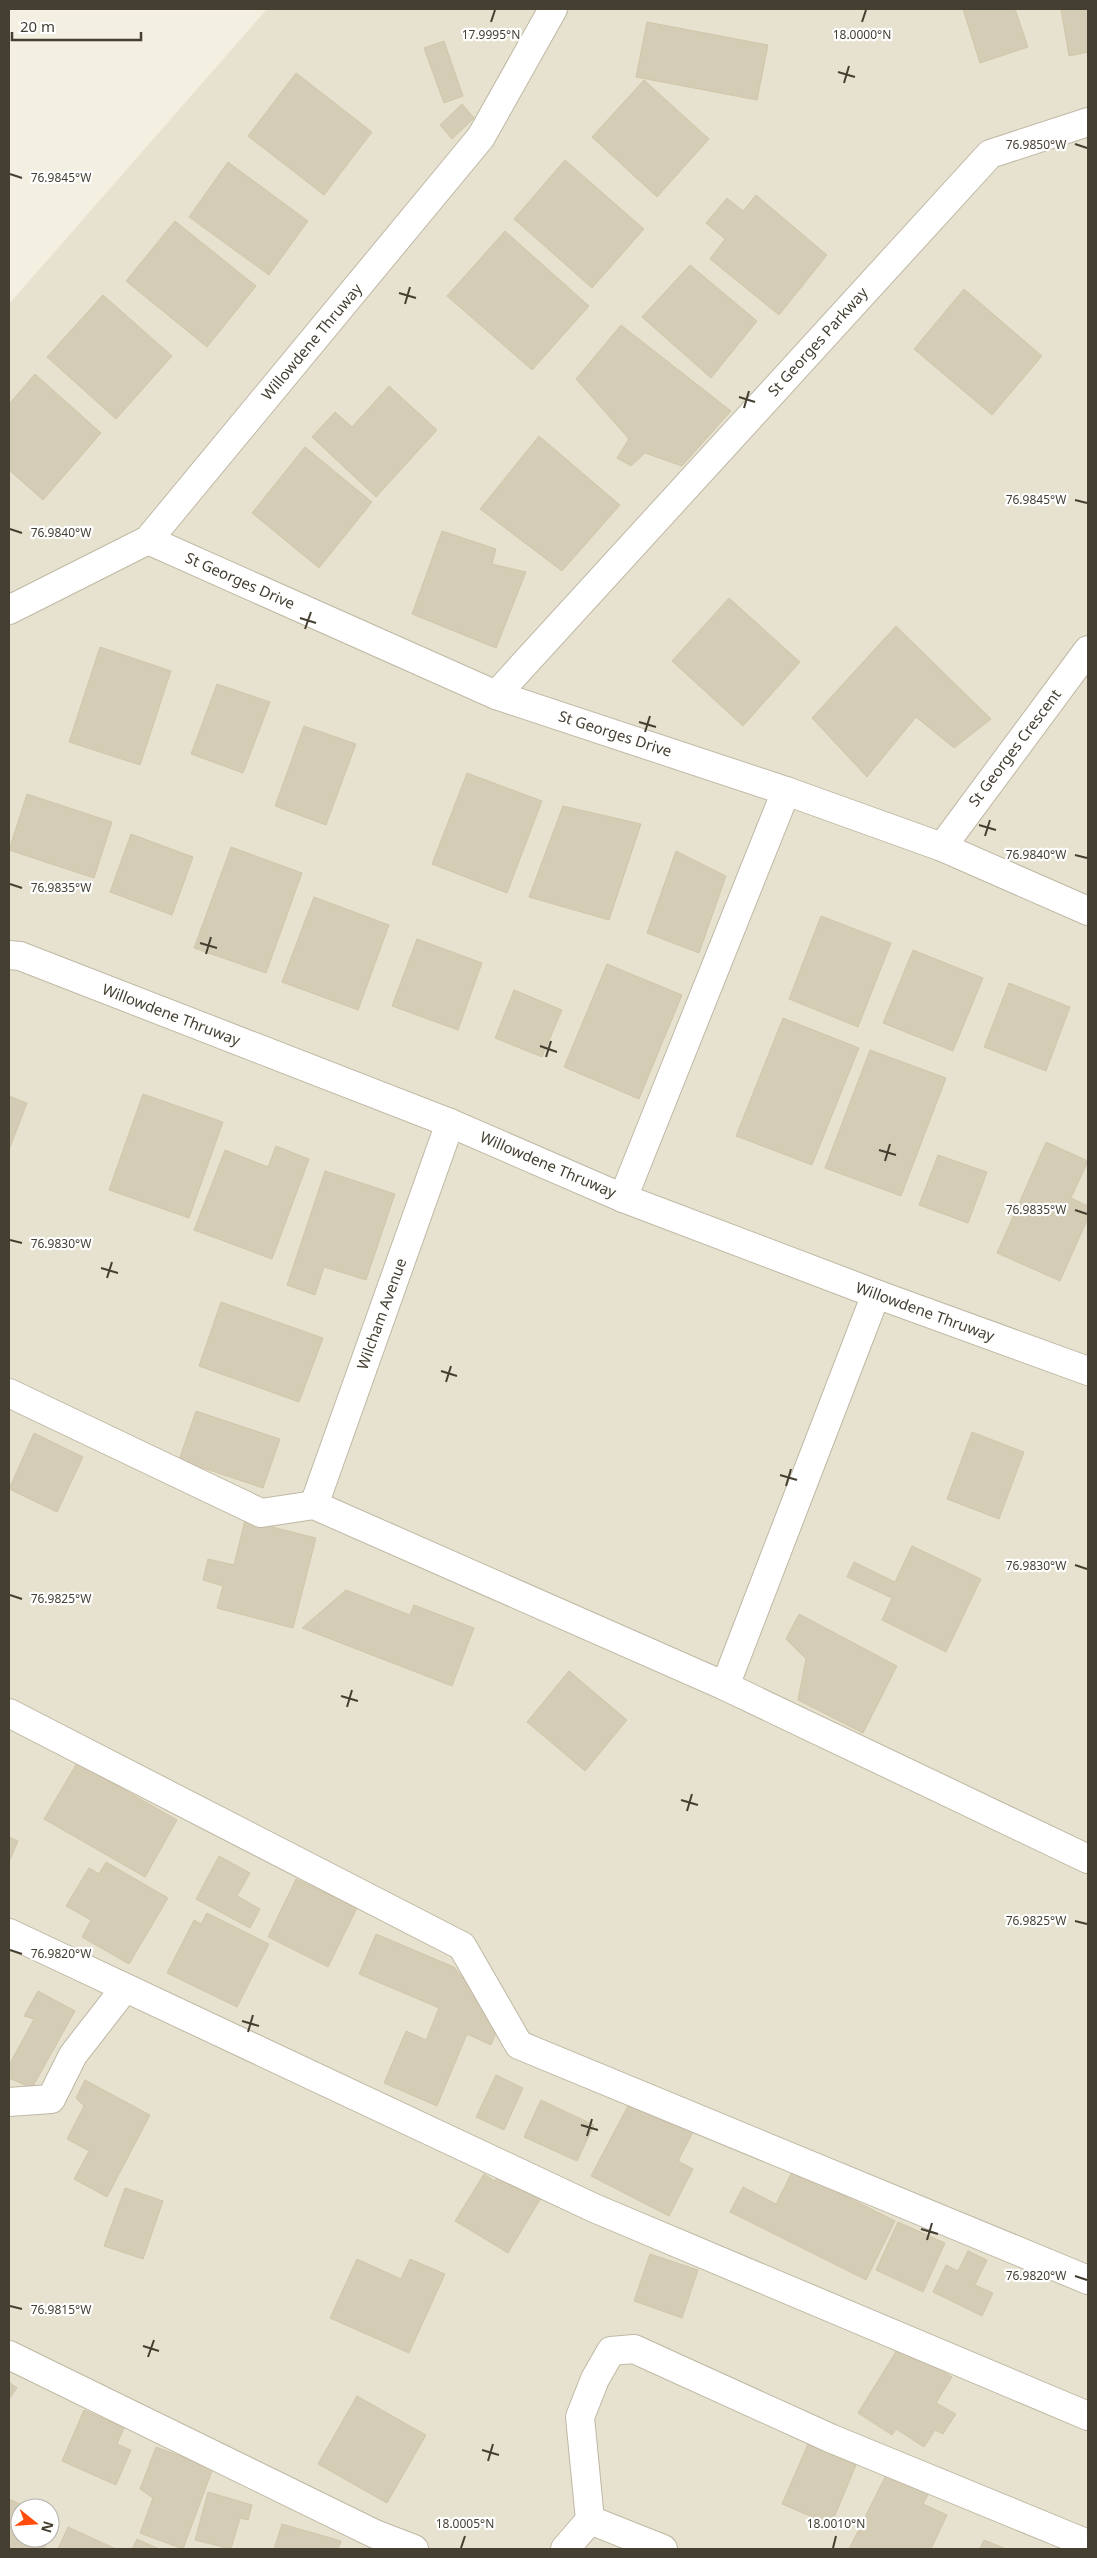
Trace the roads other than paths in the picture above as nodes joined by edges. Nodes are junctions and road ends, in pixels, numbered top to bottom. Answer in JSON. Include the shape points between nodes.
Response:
{"nodes":[{"id":1,"x":553,"y":9,"type":"edge"},
{"id":2,"x":1088,"y":122,"type":"edge"},
{"id":3,"x":148,"y":540,"type":"junction"},
{"id":4,"x":9,"y":610,"type":"edge"},
{"id":5,"x":1088,"y":650,"type":"edge"},
{"id":6,"x":496,"y":695,"type":"junction"},
{"id":7,"x":786,"y":791,"type":"junction"},
{"id":8,"x":942,"y":847,"type":"junction"},
{"id":9,"x":1088,"y":911,"type":"edge"},
{"id":10,"x":9,"y":955,"type":"edge"},
{"id":11,"x":450,"y":1123,"type":"junction"},
{"id":12,"x":623,"y":1198,"type":"junction"},
{"id":13,"x":876,"y":1294,"type":"junction"},
{"id":14,"x":1088,"y":1371,"type":"edge"},
{"id":15,"x":9,"y":1393,"type":"edge"},
{"id":16,"x":314,"y":1505,"type":"junction"},
{"id":17,"x":725,"y":1686,"type":"junction"},
{"id":18,"x":9,"y":1713,"type":"edge"},
{"id":19,"x":1088,"y":1859,"type":"edge"},
{"id":20,"x":9,"y":1933,"type":"edge"},
{"id":21,"x":125,"y":1988,"type":"junction"},
{"id":22,"x":9,"y":2102,"type":"edge"},
{"id":23,"x":1088,"y":2280,"type":"edge"},
{"id":24,"x":9,"y":2355,"type":"edge"},
{"id":25,"x":1088,"y":2416,"type":"edge"},
{"id":26,"x":590,"y":2520,"type":"junction"},
{"id":27,"x":1088,"y":2544,"type":"edge"},
{"id":28,"x":414,"y":2549,"type":"edge"},
{"id":29,"x":565,"y":2549,"type":"edge"},
{"id":30,"x":663,"y":2549,"type":"edge"}],
"edges":[{"from":1,"to":3,"type":"street","name":"Willowdene Thruway","via":[[481,137]]},
{"from":2,"to":6,"type":"street","name":"St Georges Parkway","via":[[990,154]]},
{"from":3,"to":4,"type":"street","name":"Willowdene Thruway"},
{"from":3,"to":6,"type":"street","name":"St Georges Drive"},
{"from":5,"to":8,"type":"street","name":"St Georges Crescent"},
{"from":6,"to":7,"type":"street","name":"St Georges Drive"},
{"from":7,"to":8,"type":"street","name":"St Georges Drive"},
{"from":7,"to":12,"type":"street"},
{"from":8,"to":9,"type":"street","name":"St Georges Drive"},
{"from":10,"to":11,"type":"street","name":"Willowdene Thruway"},
{"from":11,"to":12,"type":"street","name":"Willowdene Thruway"},
{"from":11,"to":16,"type":"street","name":"Wilcham Avenue"},
{"from":12,"to":13,"type":"street","name":"Willowdene Thruway"},
{"from":13,"to":14,"type":"street","name":"Willowdene Thruway"},
{"from":13,"to":17,"type":"street"},
{"from":15,"to":16,"type":"street","via":[[262,1513]]},
{"from":16,"to":17,"type":"street"},
{"from":17,"to":19,"type":"street"},
{"from":18,"to":23,"type":"street","via":[[462,1946],[519,2045]]},
{"from":20,"to":21,"type":"street"},
{"from":21,"to":22,"type":"street","via":[[73,2055],[50,2099]]},
{"from":21,"to":25,"type":"street","via":[[594,2208]]},
{"from":24,"to":28,"type":"street","via":[[375,2534]]},
{"from":26,"to":27,"type":"street","via":[[580,2417],[611,2351],[634,2349],[830,2438]]},
{"from":26,"to":29,"type":"street"},
{"from":26,"to":30,"type":"street"}]}
